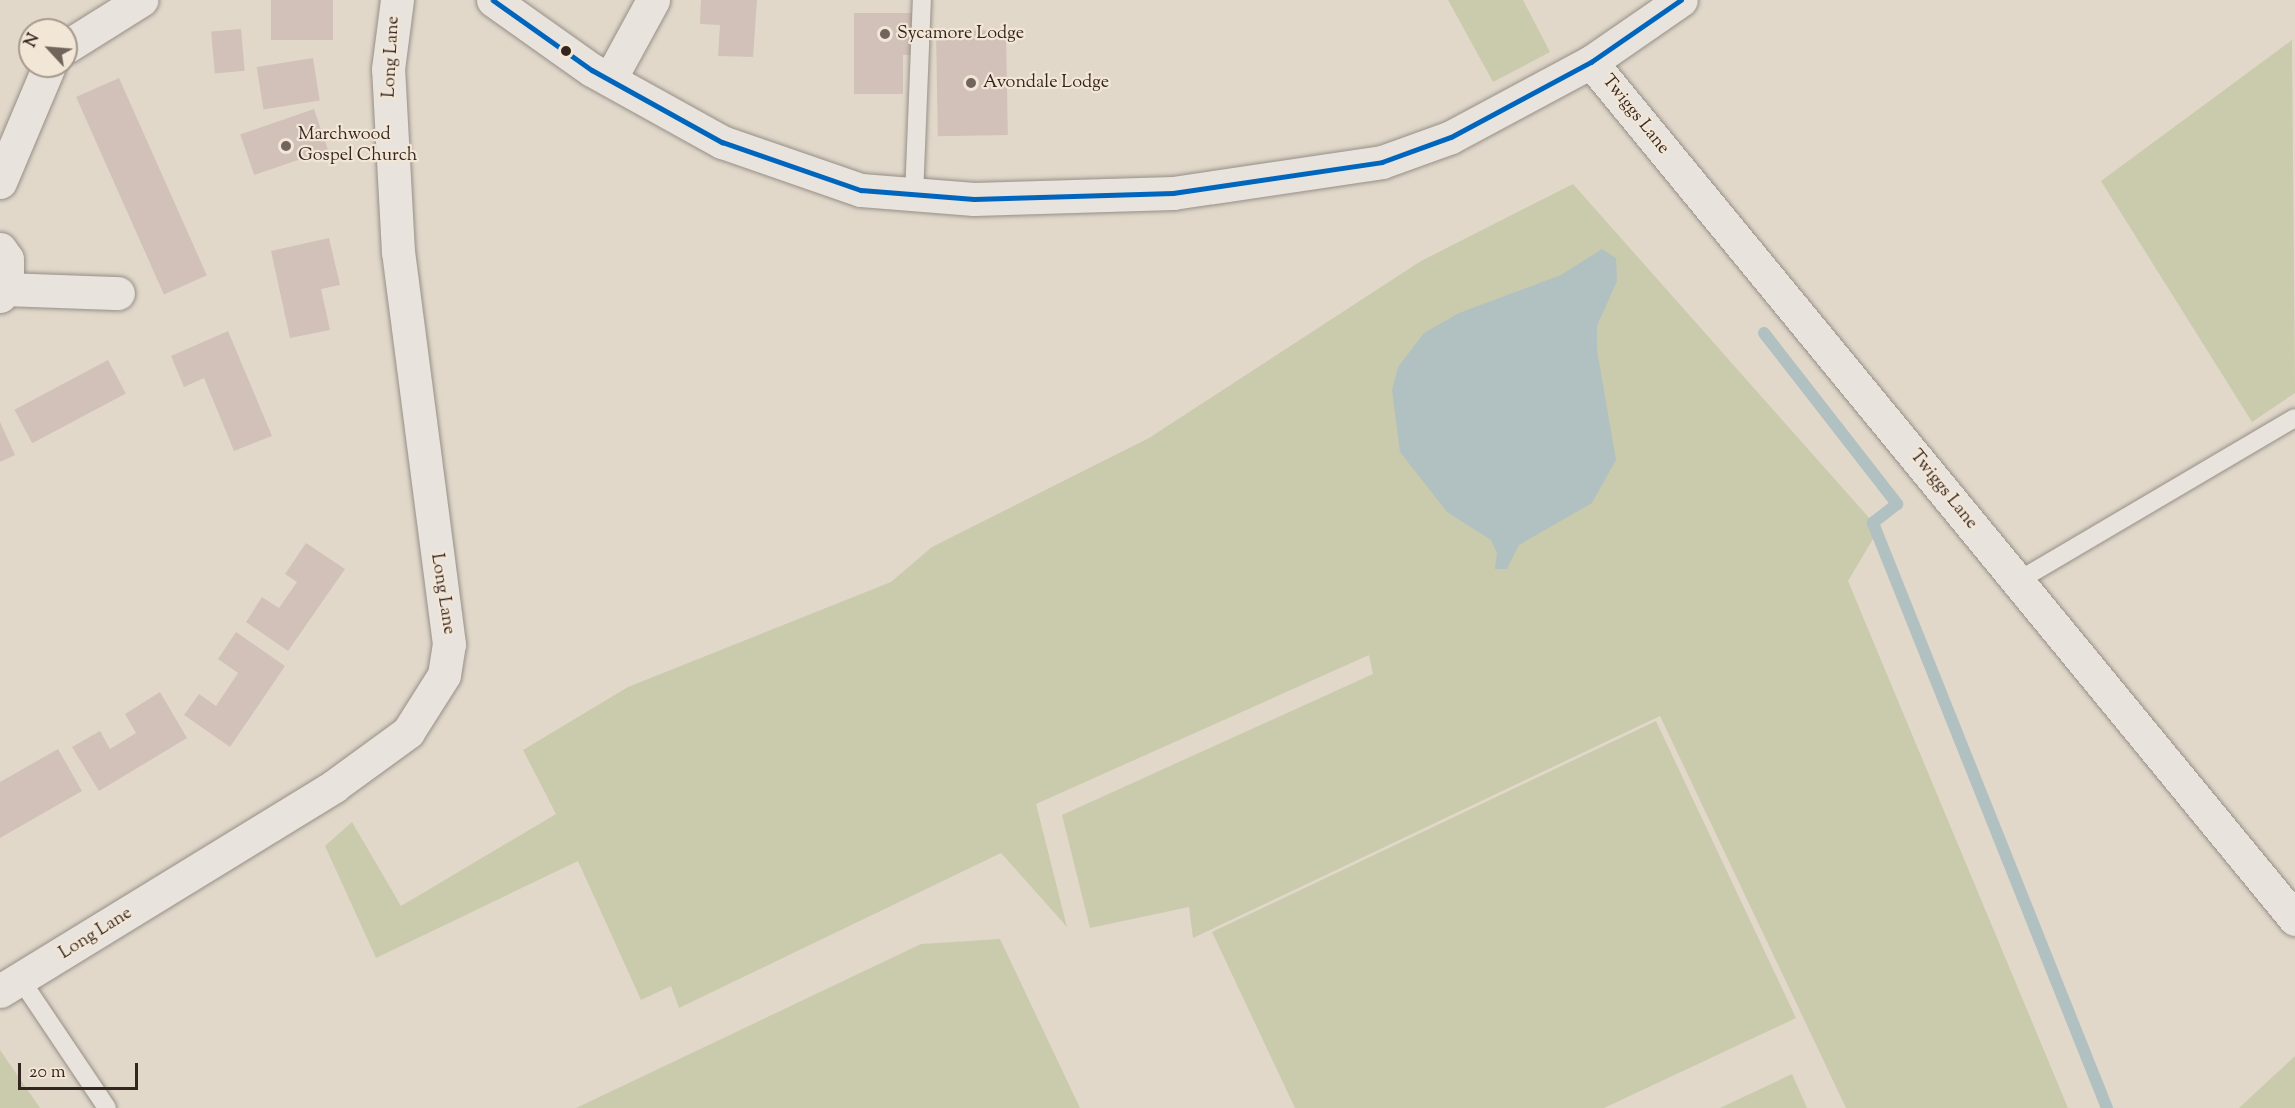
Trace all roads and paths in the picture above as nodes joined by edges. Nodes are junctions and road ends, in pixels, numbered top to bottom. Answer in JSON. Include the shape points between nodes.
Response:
{"nodes":[{"id":1,"x":141,"y":0,"type":"edge"},
{"id":2,"x":397,"y":0,"type":"edge"},
{"id":3,"x":493,"y":0,"type":"edge"},
{"id":4,"x":653,"y":0,"type":"edge"},
{"id":5,"x":922,"y":0,"type":"edge"},
{"id":6,"x":1681,"y":0,"type":"edge"},
{"id":7,"x":78,"y":39,"type":"edge"},
{"id":8,"x":1591,"y":62,"type":"junction"},
{"id":9,"x":44,"y":78,"type":"edge"},
{"id":10,"x":610,"y":79,"type":"junction"},
{"id":11,"x":0,"y":182,"type":"edge"},
{"id":12,"x":914,"y":196,"type":"junction"},
{"id":13,"x":0,"y":249,"type":"edge"},
{"id":14,"x":4,"y":292,"type":"edge"},
{"id":15,"x":118,"y":293,"type":"dead end"},
{"id":16,"x":2295,"y":418,"type":"edge"},
{"id":17,"x":2018,"y":581,"type":"junction"},
{"id":18,"x":2295,"y":919,"type":"edge"},
{"id":19,"x":10,"y":986,"type":"edge"},
{"id":20,"x":107,"y":1108,"type":"edge"}],
"edges":[{"from":1,"to":7,"type":"street"},
{"from":2,"to":19,"type":"street","name":"Long Lane","via":[[388,69],[398,252],[449,644],[444,675],[408,732],[371,759]]},
{"from":3,"to":10,"type":"street","via":[[527,28]]},
{"from":4,"to":10,"type":"street"},
{"from":5,"to":12,"type":"lane"},
{"from":6,"to":8,"type":"street"},
{"from":8,"to":12,"type":"street","via":[[1451,137],[1382,162],[1332,172],[1173,193],[1020,199]]},
{"from":8,"to":17,"type":"street","name":"Twiggs Lane"},
{"from":9,"to":11,"type":"street"},
{"from":10,"to":12,"type":"street","via":[[712,137],[788,168],[861,190]]},
{"from":13,"to":14,"type":"street","via":[[7,259]]},
{"from":14,"to":15,"type":"street"},
{"from":16,"to":17,"type":"lane"},
{"from":17,"to":18,"type":"street","name":"Twiggs Lane"},
{"from":19,"to":20,"type":"lane"}]}
